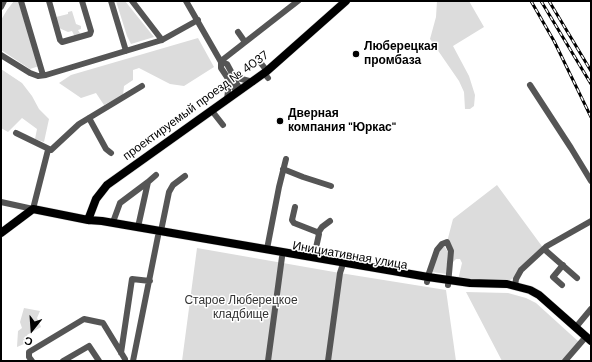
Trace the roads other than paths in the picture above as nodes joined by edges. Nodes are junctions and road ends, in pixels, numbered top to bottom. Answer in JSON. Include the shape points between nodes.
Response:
{"nodes":[{"id":1,"x":4,"y":1,"type":"edge"},
{"id":2,"x":21,"y":1,"type":"edge"},
{"id":3,"x":49,"y":1,"type":"edge"},
{"id":4,"x":82,"y":1,"type":"edge"},
{"id":5,"x":111,"y":1,"type":"edge"},
{"id":6,"x":132,"y":1,"type":"edge"},
{"id":7,"x":186,"y":1,"type":"edge"},
{"id":8,"x":346,"y":1,"type":"edge"},
{"id":9,"x":296,"y":2,"type":"edge"},
{"id":10,"x":1,"y":7,"type":"edge"},
{"id":11,"x":198,"y":20,"type":"junction"},
{"id":12,"x":240,"y":31,"type":"dead end"},
{"id":13,"x":162,"y":40,"type":"junction"},
{"id":14,"x":246,"y":41,"type":"junction"},
{"id":15,"x":126,"y":51,"type":"junction"},
{"id":16,"x":1,"y":55,"type":"edge"},
{"id":17,"x":221,"y":61,"type":"junction"},
{"id":18,"x":260,"y":62,"type":"dead end"},
{"id":19,"x":266,"y":74,"type":"junction"},
{"id":20,"x":43,"y":75,"type":"junction"},
{"id":21,"x":234,"y":76,"type":"junction"},
{"id":22,"x":229,"y":81,"type":"junction"},
{"id":23,"x":253,"y":82,"type":"junction"},
{"id":24,"x":530,"y":85,"type":"dead end"},
{"id":25,"x":142,"y":86,"type":"dead end"},
{"id":26,"x":239,"y":91,"type":"junction"},
{"id":27,"x":227,"y":100,"type":"junction"},
{"id":28,"x":212,"y":111,"type":"junction"},
{"id":29,"x":89,"y":118,"type":"junction"},
{"id":30,"x":222,"y":125,"type":"dead end"},
{"id":31,"x":16,"y":134,"type":"dead end"},
{"id":32,"x":48,"y":150,"type":"junction"},
{"id":33,"x":111,"y":153,"type":"dead end"},
{"id":34,"x":286,"y":159,"type":"dead end"},
{"id":35,"x":283,"y":169,"type":"junction"},
{"id":36,"x":156,"y":175,"type":"dead end"},
{"id":37,"x":185,"y":176,"type":"dead end"},
{"id":38,"x":591,"y":181,"type":"edge"},
{"id":39,"x":148,"y":182,"type":"junction"},
{"id":40,"x":331,"y":186,"type":"dead end"},
{"id":41,"x":1,"y":202,"type":"edge"},
{"id":42,"x":295,"y":207,"type":"dead end"},
{"id":43,"x":33,"y":210,"type":"junction"},
{"id":44,"x":88,"y":220,"type":"junction"},
{"id":45,"x":330,"y":221,"type":"dead end"},
{"id":46,"x":591,"y":221,"type":"edge"},
{"id":47,"x":113,"y":222,"type":"junction"},
{"id":48,"x":138,"y":227,"type":"junction"},
{"id":49,"x":1,"y":233,"type":"edge"},
{"id":50,"x":159,"y":233,"type":"junction"},
{"id":51,"x":318,"y":233,"type":"junction"},
{"id":52,"x":267,"y":249,"type":"junction"},
{"id":53,"x":544,"y":249,"type":"junction"},
{"id":54,"x":282,"y":257,"type":"junction"},
{"id":55,"x":314,"y":258,"type":"junction"},
{"id":56,"x":563,"y":265,"type":"junction"},
{"id":57,"x":342,"y":267,"type":"junction"},
{"id":58,"x":577,"y":278,"type":"dead end"},
{"id":59,"x":428,"y":280,"type":"junction"},
{"id":60,"x":150,"y":281,"type":"junction"},
{"id":61,"x":448,"y":283,"type":"junction"},
{"id":62,"x":562,"y":285,"type":"dead end"},
{"id":63,"x":515,"y":286,"type":"junction"},
{"id":64,"x":591,"y":309,"type":"edge"},
{"id":65,"x":576,"y":328,"type":"junction"},
{"id":66,"x":588,"y":340,"type":"edge"},
{"id":67,"x":591,"y":346,"type":"edge"},
{"id":68,"x":121,"y":352,"type":"junction"},
{"id":69,"x":134,"y":359,"type":"edge"},
{"id":70,"x":124,"y":360,"type":"edge"},
{"id":71,"x":32,"y":361,"type":"edge"},
{"id":72,"x":64,"y":361,"type":"edge"},
{"id":73,"x":99,"y":361,"type":"edge"},
{"id":74,"x":268,"y":361,"type":"edge"},
{"id":75,"x":328,"y":361,"type":"edge"},
{"id":76,"x":565,"y":361,"type":"edge"}],
"edges":[{"from":1,"to":10,"type":"street"},
{"from":2,"to":20,"type":"street"},
{"from":3,"to":4,"type":"street","via":[[62,42],[90,34]]},
{"from":5,"to":15,"type":"street"},
{"from":6,"to":13,"type":"street"},
{"from":7,"to":11,"type":"street"},
{"from":8,"to":19,"type":"main road","name":"проектируемый проезд № 4037"},
{"from":9,"to":14,"type":"street"},
{"from":11,"to":13,"type":"street"},
{"from":11,"to":17,"type":"street"},
{"from":12,"to":14,"type":"street"},
{"from":13,"to":15,"type":"street"},
{"from":14,"to":17,"type":"street"},
{"from":15,"to":20,"type":"street"},
{"from":16,"to":20,"type":"street","via":[[36,76]]},
{"from":17,"to":21,"type":"street"},
{"from":17,"to":22,"type":"street","via":[[221,68]]},
{"from":18,"to":19,"type":"street"},
{"from":19,"to":23,"type":"main road","name":"проектируемый проезд № 4037"},
{"from":21,"to":23,"type":"street"},
{"from":21,"to":26,"type":"street"},
{"from":22,"to":26,"type":"street"},
{"from":22,"to":27,"type":"street"},
{"from":23,"to":26,"type":"main road","name":"проектируемый проезд № 4037"},
{"from":24,"to":38,"type":"street"},
{"from":25,"to":29,"type":"street"},
{"from":26,"to":27,"type":"main road","name":"проектируемый проезд № 4037"},
{"from":27,"to":28,"type":"main road","name":"проектируемый проезд № 4037"},
{"from":28,"to":30,"type":"street"},
{"from":28,"to":44,"type":"main road","name":"проектируемый проезд № 4037","via":[[107,185],[96,199]]},
{"from":29,"to":32,"type":"street","via":[[79,124],[52,150]]},
{"from":29,"to":33,"type":"street","via":[[106,149]]},
{"from":31,"to":32,"type":"street"},
{"from":32,"to":43,"type":"street"},
{"from":34,"to":35,"type":"street"},
{"from":35,"to":40,"type":"street"},
{"from":35,"to":52,"type":"street"},
{"from":36,"to":39,"type":"street"},
{"from":37,"to":50,"type":"street","via":[[169,192]]},
{"from":39,"to":47,"type":"street","via":[[120,203]]},
{"from":39,"to":48,"type":"street"},
{"from":41,"to":43,"type":"street"},
{"from":42,"to":51,"type":"street","via":[[292,220],[294,223]]},
{"from":43,"to":44,"type":"main road","name":"Инициативная улица"},
{"from":43,"to":49,"type":"main road"},
{"from":44,"to":47,"type":"main road","name":"Инициативная улица"},
{"from":44,"to":50,"type":"main road","name":"Инициативная улица","via":[[102,226]]},
{"from":45,"to":51,"type":"street"},
{"from":46,"to":53,"type":"street"},
{"from":47,"to":48,"type":"main road","name":"Инициативная улица"},
{"from":48,"to":50,"type":"main road","name":"Инициативная улица"},
{"from":50,"to":52,"type":"main road","name":"Инициативная улица"},
{"from":50,"to":54,"type":"main road","name":"Инициативная улица"},
{"from":50,"to":60,"type":"street"},
{"from":51,"to":55,"type":"street"},
{"from":52,"to":55,"type":"main road","name":"Инициативная улица"},
{"from":53,"to":56,"type":"street"},
{"from":53,"to":63,"type":"street","via":[[521,270]]},
{"from":54,"to":57,"type":"main road","name":"Инициативная улица"},
{"from":54,"to":74,"type":"street"},
{"from":55,"to":59,"type":"main road","name":"Инициативная улица"},
{"from":56,"to":58,"type":"street"},
{"from":56,"to":62,"type":"street","via":[[553,277]]},
{"from":57,"to":59,"type":"main road","name":"Инициативная улица"},
{"from":57,"to":75,"type":"street"},
{"from":59,"to":61,"type":"main road","name":"Инициативная улица"},
{"from":59,"to":61,"type":"street","via":[[437,250],[447,242],[451,251]]},
{"from":60,"to":68,"type":"street","via":[[132,279]]},
{"from":60,"to":69,"type":"street"},
{"from":61,"to":63,"type":"main road","name":"Инициативная улица"},
{"from":61,"to":66,"type":"main road","name":"Инициативная улица","via":[[528,295]]},
{"from":63,"to":65,"type":"main road","name":"Инициативная улица","via":[[539,295]]},
{"from":64,"to":65,"type":"street"},
{"from":65,"to":66,"type":"main road","name":"Инициативная улица"},
{"from":66,"to":67,"type":"main road","name":"Инициативная улица"},
{"from":66,"to":76,"type":"street"},
{"from":68,"to":70,"type":"street"},
{"from":68,"to":71,"type":"street","via":[[103,323],[84,319],[29,352]]},
{"from":69,"to":70,"type":"street"},
{"from":72,"to":73,"type":"street","via":[[89,346]]}]}
